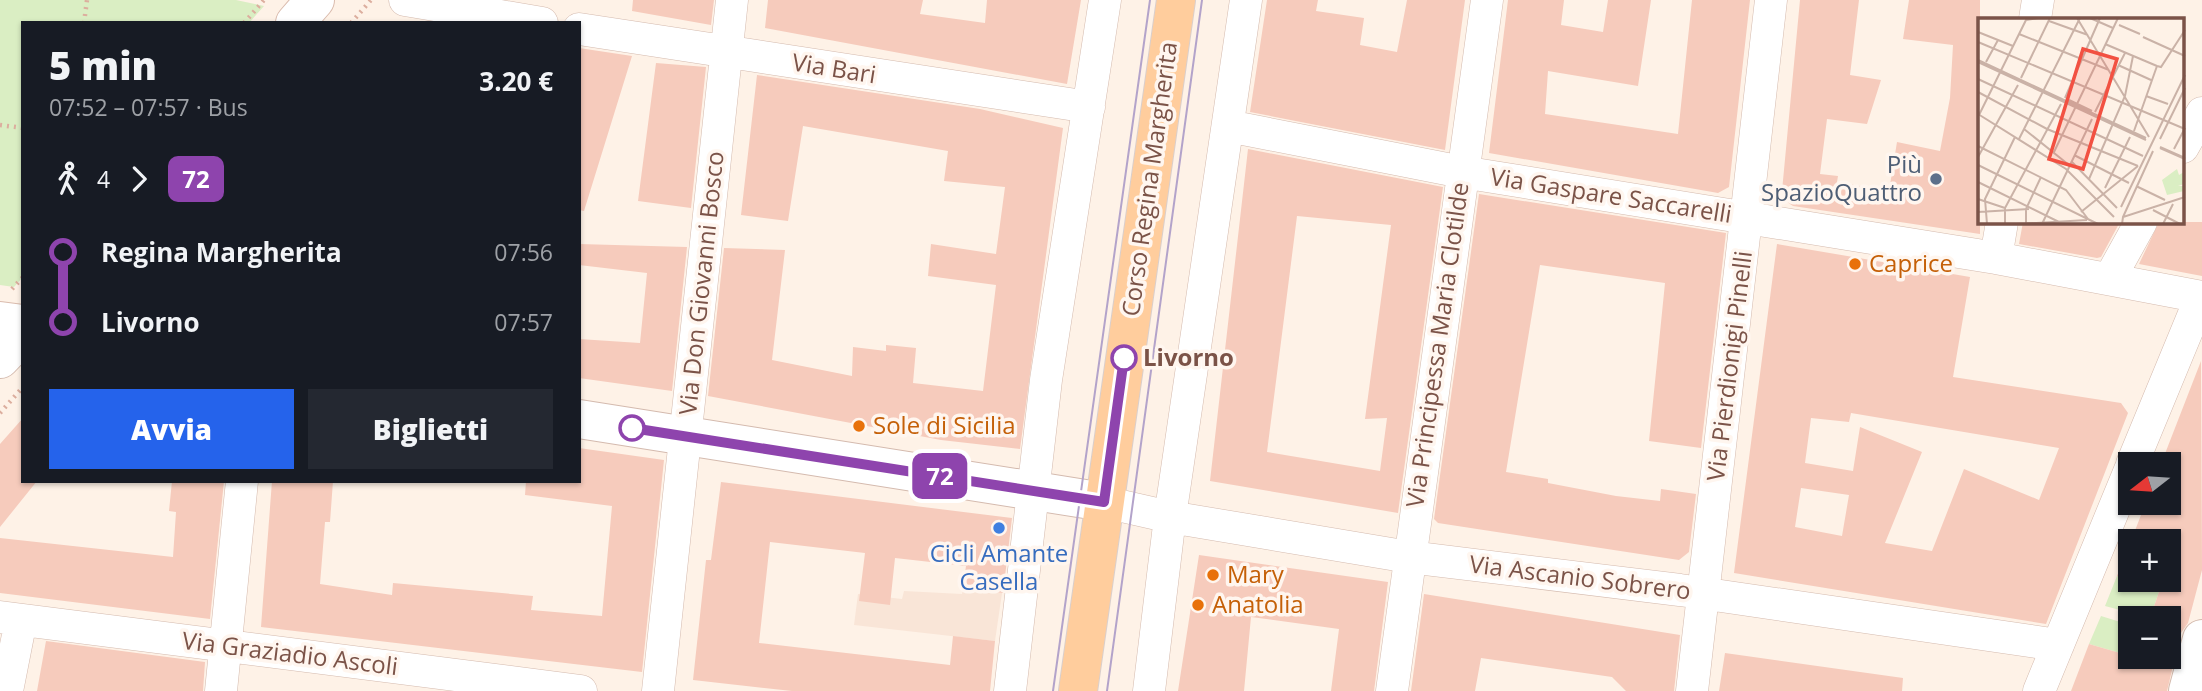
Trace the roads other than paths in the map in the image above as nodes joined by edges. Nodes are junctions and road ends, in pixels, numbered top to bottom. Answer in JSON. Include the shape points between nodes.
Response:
{"nodes":[{"id":1,"x":315,"y":0,"type":"edge"},
{"id":2,"x":405,"y":0,"type":"edge"},
{"id":3,"x":732,"y":0,"type":"edge"},
{"id":4,"x":1105,"y":0,"type":"edge"},
{"id":5,"x":1176,"y":0,"type":"edge"},
{"id":6,"x":1246,"y":0,"type":"edge"},
{"id":7,"x":1487,"y":0,"type":"edge"},
{"id":8,"x":1771,"y":0,"type":"edge"},
{"id":9,"x":2038,"y":0,"type":"edge"},
{"id":10,"x":2035,"y":18,"type":"edge"},
{"id":11,"x":297,"y":21,"type":"edge"},
{"id":12,"x":530,"y":21,"type":"edge"},
{"id":13,"x":581,"y":29,"type":"edge"},
{"id":14,"x":726,"y":53,"type":"junction"},
{"id":15,"x":1089,"y":107,"type":"junction"},
{"id":16,"x":2202,"y":113,"type":"edge"},
{"id":17,"x":1228,"y":126,"type":"junction"},
{"id":18,"x":2184,"y":145,"type":"edge"},
{"id":19,"x":1462,"y":172,"type":"junction"},
{"id":20,"x":1747,"y":218,"type":"junction"},
{"id":21,"x":2002,"y":224,"type":"edge"},
{"id":22,"x":2140,"y":224,"type":"edge"},
{"id":23,"x":1996,"y":258,"type":"junction"},
{"id":24,"x":2109,"y":278,"type":"junction"},
{"id":25,"x":2201,"y":297,"type":"edge"},
{"id":26,"x":0,"y":321,"type":"edge"},
{"id":27,"x":21,"y":324,"type":"edge"},
{"id":28,"x":21,"y":337,"type":"edge"},
{"id":29,"x":0,"y":359,"type":"edge"},
{"id":30,"x":581,"y":419,"type":"edge"},
{"id":31,"x":685,"y":437,"type":"junction"},
{"id":32,"x":2137,"y":452,"type":"edge"},
{"id":33,"x":242,"y":483,"type":"edge"},
{"id":34,"x":1032,"y":490,"type":"junction"},
{"id":35,"x":2118,"y":499,"type":"edge"},
{"id":36,"x":1104,"y":502,"type":"junction"},
{"id":37,"x":1170,"y":517,"type":"junction"},
{"id":38,"x":1409,"y":557,"type":"junction"},
{"id":39,"x":1704,"y":593,"type":"junction"},
{"id":40,"x":10,"y":619,"type":"edge"},
{"id":41,"x":2202,"y":639,"type":"edge"},
{"id":42,"x":2058,"y":645,"type":"junction"},
{"id":43,"x":226,"y":646,"type":"junction"},
{"id":44,"x":7,"y":691,"type":"edge"},
{"id":45,"x":221,"y":691,"type":"edge"},
{"id":46,"x":581,"y":691,"type":"edge"},
{"id":47,"x":658,"y":691,"type":"edge"},
{"id":48,"x":1010,"y":691,"type":"edge"},
{"id":49,"x":1078,"y":691,"type":"edge"},
{"id":50,"x":1149,"y":691,"type":"edge"},
{"id":51,"x":1392,"y":691,"type":"edge"},
{"id":52,"x":1692,"y":691,"type":"edge"},
{"id":53,"x":2039,"y":691,"type":"edge"},
{"id":54,"x":2188,"y":691,"type":"edge"}],
"edges":[{"from":1,"to":11,"type":"street"},
{"from":2,"to":12,"type":"street"},
{"from":3,"to":14,"type":"street","name":"Via Don Giovanni Bosco"},
{"from":4,"to":15,"type":"street"},
{"from":5,"to":36,"type":"main road","name":"Corso Regina Margherita"},
{"from":6,"to":17,"type":"street"},
{"from":7,"to":19,"type":"street","name":"Via Principessa Maria Clotilde"},
{"from":8,"to":20,"type":"street","name":"Via Pierdionigi Pinelli"},
{"from":9,"to":10,"type":"street"},
{"from":13,"to":14,"type":"street","name":"Via Bari"},
{"from":14,"to":15,"type":"street","name":"Via Bari"},
{"from":14,"to":31,"type":"street","name":"Via Don Giovanni Bosco"},
{"from":15,"to":34,"type":"street"},
{"from":16,"to":18,"type":"street"},
{"from":17,"to":19,"type":"street","name":"Via Gaspare Saccarelli"},
{"from":17,"to":37,"type":"street"},
{"from":19,"to":20,"type":"street","name":"Via Gaspare Saccarelli"},
{"from":19,"to":38,"type":"street","name":"Via Principessa Maria Clotilde"},
{"from":20,"to":23,"type":"street","name":"Via Gaspare Saccarelli"},
{"from":20,"to":39,"type":"street","name":"Via Pierdionigi Pinelli"},
{"from":21,"to":23,"type":"street"},
{"from":22,"to":24,"type":"street"},
{"from":23,"to":24,"type":"street","name":"Via Gaspare Saccarelli"},
{"from":24,"to":25,"type":"street","name":"Via Gaspare Saccarelli"},
{"from":25,"to":32,"type":"street"},
{"from":26,"to":27,"type":"street"},
{"from":28,"to":29,"type":"street"},
{"from":30,"to":31,"type":"street"},
{"from":31,"to":34,"type":"street"},
{"from":31,"to":47,"type":"street","name":"Via Don Giovanni Bosco"},
{"from":33,"to":43,"type":"street"},
{"from":34,"to":36,"type":"street"},
{"from":34,"to":48,"type":"street"},
{"from":35,"to":42,"type":"street"},
{"from":36,"to":37,"type":"street","name":"Via Ascanio Sobrero"},
{"from":36,"to":49,"type":"main road","name":"Corso Regina Margherita"},
{"from":37,"to":38,"type":"street","name":"Via Ascanio Sobrero"},
{"from":37,"to":50,"type":"street"},
{"from":38,"to":39,"type":"street","name":"Via Ascanio Sobrero"},
{"from":38,"to":51,"type":"street","name":"Via Principessa Maria Clotilde"},
{"from":39,"to":42,"type":"street","name":"Via Ascanio Sobrero"},
{"from":39,"to":52,"type":"street","name":"Via Pierdionigi Pinelli"},
{"from":40,"to":43,"type":"street","name":"Via Graziadio Ascoli"},
{"from":40,"to":44,"type":"street"},
{"from":41,"to":54,"type":"street"},
{"from":42,"to":53,"type":"street"},
{"from":43,"to":45,"type":"street"},
{"from":43,"to":46,"type":"street","name":"Via Graziadio Ascoli"}]}
